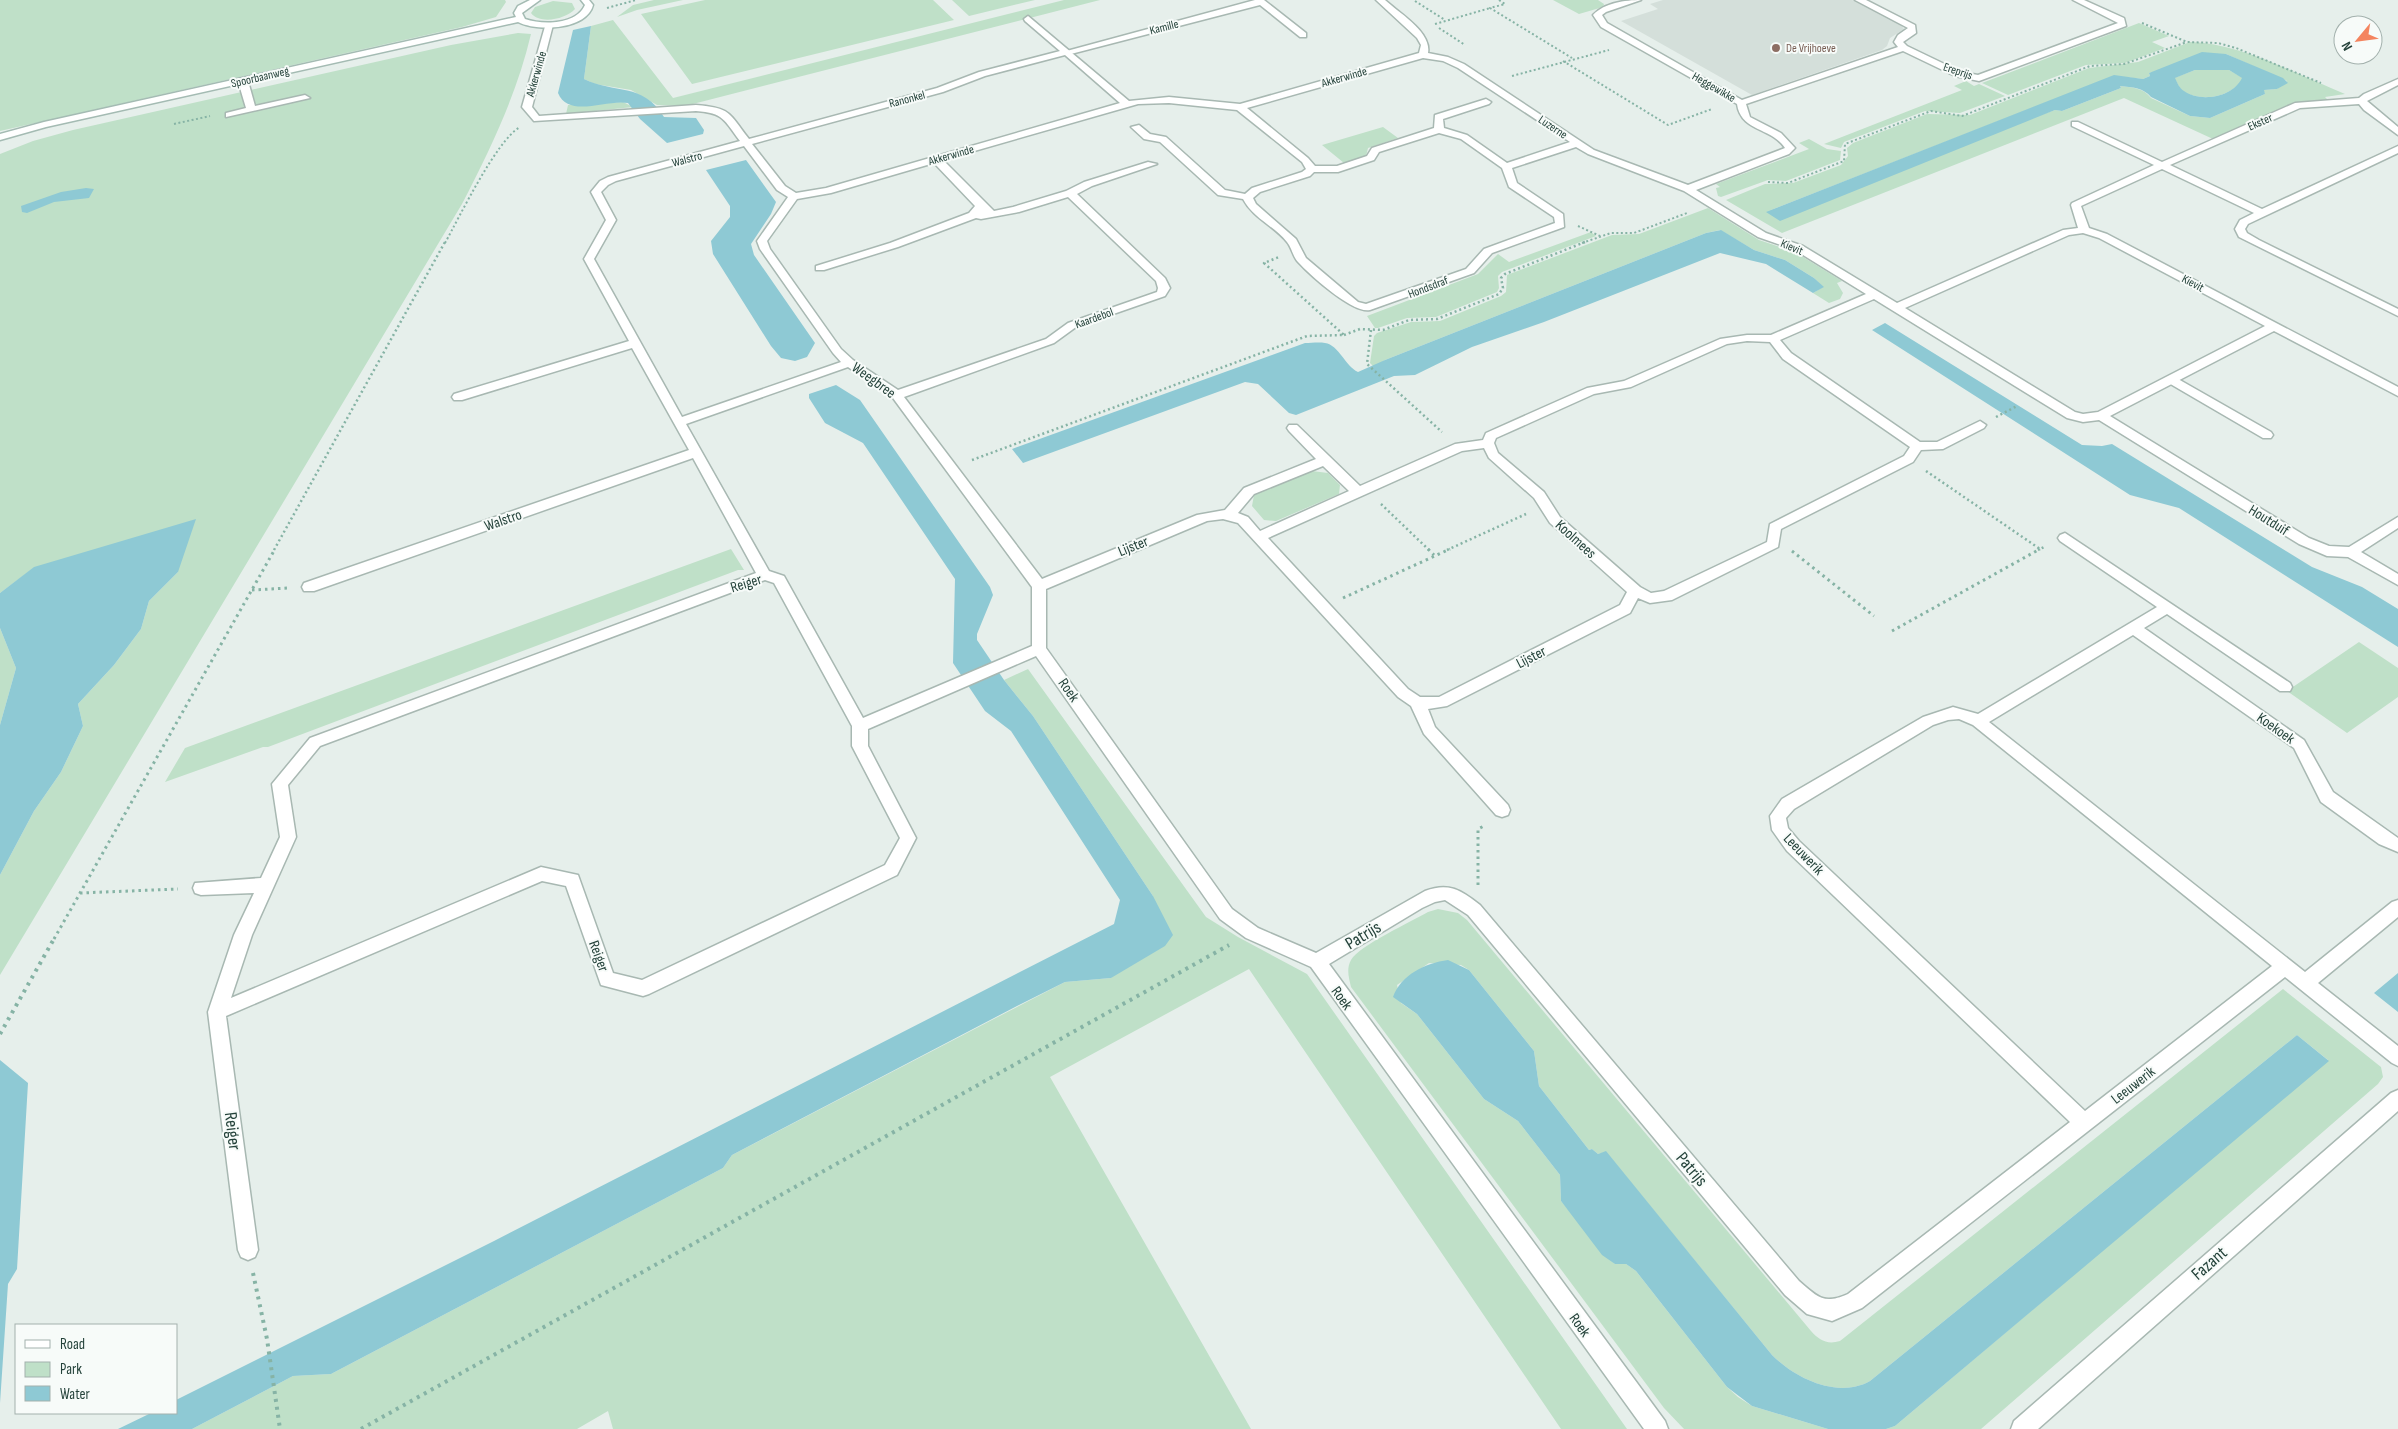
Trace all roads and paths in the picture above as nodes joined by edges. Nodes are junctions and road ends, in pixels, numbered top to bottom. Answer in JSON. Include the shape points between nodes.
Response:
{"nodes":[{"id":1,"x":587,"y":0,"type":"edge"},
{"id":2,"x":636,"y":0,"type":"edge"},
{"id":3,"x":1380,"y":0,"type":"edge"},
{"id":4,"x":1413,"y":0,"type":"edge"},
{"id":5,"x":1499,"y":0,"type":"edge"},
{"id":6,"x":1637,"y":0,"type":"edge"},
{"id":7,"x":1859,"y":0,"type":"edge"},
{"id":8,"x":2077,"y":0,"type":"edge"},
{"id":9,"x":532,"y":1,"type":"edge"},
{"id":10,"x":1260,"y":1,"type":"edge"},
{"id":11,"x":1490,"y":8,"type":"junction"},
{"id":12,"x":604,"y":9,"type":"dead end"},
{"id":13,"x":520,"y":19,"type":"junction"},
{"id":14,"x":1028,"y":19,"type":"dead end"},
{"id":15,"x":1446,"y":21,"type":"junction"},
{"id":16,"x":2124,"y":22,"type":"junction"},
{"id":17,"x":549,"y":25,"type":"junction"},
{"id":18,"x":1303,"y":35,"type":"dead end"},
{"id":19,"x":1634,"y":42,"type":"junction"},
{"id":20,"x":2187,"y":42,"type":"junction"},
{"id":21,"x":1465,"y":45,"type":"dead end"},
{"id":22,"x":1904,"y":48,"type":"junction"},
{"id":23,"x":1066,"y":52,"type":"junction"},
{"id":24,"x":1423,"y":55,"type":"junction"},
{"id":25,"x":1573,"y":58,"type":"junction"},
{"id":26,"x":1564,"y":61,"type":"junction"},
{"id":27,"x":1505,"y":70,"type":"dead end"},
{"id":28,"x":1513,"y":76,"type":"junction"},
{"id":29,"x":243,"y":80,"type":"junction"},
{"id":30,"x":2398,"y":82,"type":"edge"},
{"id":31,"x":1487,"y":83,"type":"junction"},
{"id":32,"x":305,"y":98,"type":"dead end"},
{"id":33,"x":2362,"y":101,"type":"junction"},
{"id":34,"x":1486,"y":102,"type":"dead end"},
{"id":35,"x":1739,"y":102,"type":"junction"},
{"id":36,"x":1127,"y":104,"type":"junction"},
{"id":37,"x":1240,"y":107,"type":"junction"},
{"id":38,"x":251,"y":110,"type":"junction"},
{"id":39,"x":229,"y":115,"type":"joint"},
{"id":40,"x":537,"y":119,"type":"junction"},
{"id":41,"x":174,"y":124,"type":"dead end"},
{"id":42,"x":2075,"y":124,"type":"dead end"},
{"id":43,"x":1136,"y":127,"type":"dead end"},
{"id":44,"x":1439,"y":130,"type":"junction"},
{"id":45,"x":2398,"y":132,"type":"edge"},
{"id":46,"x":0,"y":137,"type":"edge"},
{"id":47,"x":747,"y":143,"type":"junction"},
{"id":48,"x":1578,"y":143,"type":"junction"},
{"id":49,"x":2398,"y":149,"type":"edge"},
{"id":50,"x":2385,"y":155,"type":"junction"},
{"id":51,"x":936,"y":159,"type":"junction"},
{"id":52,"x":2398,"y":161,"type":"edge"},
{"id":53,"x":1152,"y":164,"type":"dead end"},
{"id":54,"x":2162,"y":166,"type":"junction"},
{"id":55,"x":1506,"y":167,"type":"junction"},
{"id":56,"x":1312,"y":169,"type":"junction"},
{"id":57,"x":1761,"y":184,"type":"dead end"},
{"id":58,"x":1688,"y":189,"type":"junction"},
{"id":59,"x":1070,"y":193,"type":"junction"},
{"id":60,"x":794,"y":196,"type":"junction"},
{"id":61,"x":1247,"y":197,"type":"junction"},
{"id":62,"x":1712,"y":203,"type":"junction"},
{"id":63,"x":983,"y":212,"type":"junction"},
{"id":64,"x":2262,"y":213,"type":"junction"},
{"id":65,"x":2084,"y":230,"type":"junction"},
{"id":66,"x":1297,"y":251,"type":"junction"},
{"id":67,"x":820,"y":268,"type":"dead end"},
{"id":68,"x":1874,"y":295,"type":"junction"},
{"id":69,"x":1895,"y":308,"type":"junction"},
{"id":70,"x":2398,"y":314,"type":"edge"},
{"id":71,"x":2274,"y":326,"type":"junction"},
{"id":72,"x":1372,"y":331,"type":"junction"},
{"id":73,"x":1344,"y":335,"type":"junction"},
{"id":74,"x":1774,"y":340,"type":"junction"},
{"id":75,"x":636,"y":343,"type":"junction"},
{"id":76,"x":849,"y":363,"type":"junction"},
{"id":77,"x":2171,"y":379,"type":"junction"},
{"id":78,"x":2398,"y":392,"type":"edge"},
{"id":79,"x":897,"y":395,"type":"junction"},
{"id":80,"x":458,"y":398,"type":"dead end"},
{"id":81,"x":2019,"y":405,"type":"dead end"},
{"id":82,"x":2101,"y":416,"type":"junction"},
{"id":83,"x":1996,"y":417,"type":"dead end"},
{"id":84,"x":679,"y":422,"type":"junction"},
{"id":85,"x":1980,"y":425,"type":"dead end"},
{"id":86,"x":1293,"y":428,"type":"dead end"},
{"id":87,"x":2267,"y":435,"type":"dead end"},
{"id":88,"x":1488,"y":443,"type":"junction"},
{"id":89,"x":1917,"y":446,"type":"junction"},
{"id":90,"x":1459,"y":447,"type":"junction"},
{"id":91,"x":696,"y":452,"type":"junction"},
{"id":92,"x":1909,"y":459,"type":"junction"},
{"id":93,"x":1325,"y":460,"type":"junction"},
{"id":94,"x":950,"y":468,"type":"junction"},
{"id":95,"x":1362,"y":491,"type":"junction"},
{"id":96,"x":1545,"y":505,"type":"junction"},
{"id":97,"x":1230,"y":513,"type":"junction"},
{"id":98,"x":2398,"y":522,"type":"edge"},
{"id":99,"x":1258,"y":537,"type":"junction"},
{"id":100,"x":1774,"y":537,"type":"junction"},
{"id":101,"x":2065,"y":538,"type":"joint"},
{"id":102,"x":2040,"y":549,"type":"junction"},
{"id":103,"x":2351,"y":552,"type":"junction"},
{"id":104,"x":1434,"y":555,"type":"junction"},
{"id":105,"x":764,"y":575,"type":"junction"},
{"id":106,"x":2398,"y":580,"type":"edge"},
{"id":107,"x":1038,"y":586,"type":"junction"},
{"id":108,"x":309,"y":587,"type":"joint"},
{"id":109,"x":252,"y":590,"type":"junction"},
{"id":110,"x":1634,"y":591,"type":"junction"},
{"id":111,"x":1323,"y":607,"type":"junction"},
{"id":112,"x":2168,"y":607,"type":"junction"},
{"id":113,"x":1874,"y":616,"type":"dead end"},
{"id":114,"x":2133,"y":628,"type":"junction"},
{"id":115,"x":1892,"y":631,"type":"dead end"},
{"id":116,"x":1039,"y":649,"type":"junction"},
{"id":117,"x":2286,"y":687,"type":"dead end"},
{"id":118,"x":1417,"y":702,"type":"junction"},
{"id":119,"x":1978,"y":721,"type":"junction"},
{"id":120,"x":860,"y":726,"type":"junction"},
{"id":121,"x":1502,"y":810,"type":"joint"},
{"id":122,"x":2398,"y":845,"type":"edge"},
{"id":123,"x":266,"y":885,"type":"junction"},
{"id":124,"x":201,"y":888,"type":"joint"},
{"id":125,"x":80,"y":893,"type":"junction"},
{"id":126,"x":2398,"y":907,"type":"edge"},
{"id":127,"x":1474,"y":910,"type":"junction"},
{"id":128,"x":1252,"y":933,"type":"junction"},
{"id":129,"x":1317,"y":962,"type":"junction"},
{"id":130,"x":2285,"y":966,"type":"junction"},
{"id":131,"x":2306,"y":983,"type":"junction"},
{"id":132,"x":217,"y":1012,"type":"junction"},
{"id":133,"x":0,"y":1034,"type":"edge"},
{"id":134,"x":2398,"y":1057,"type":"edge"},
{"id":135,"x":2398,"y":1099,"type":"edge"},
{"id":136,"x":2084,"y":1123,"type":"junction"},
{"id":137,"x":248,"y":1250,"type":"joint"},
{"id":138,"x":280,"y":1429,"type":"edge"},
{"id":139,"x":360,"y":1429,"type":"edge"},
{"id":140,"x":1657,"y":1429,"type":"edge"},
{"id":141,"x":2022,"y":1429,"type":"edge"}],
"edges":[{"from":1,"to":17,"type":"street","via":[[588,9],[584,14],[568,22]]},
{"from":2,"to":12,"type":"path"},
{"from":3,"to":24,"type":"street","via":[[1420,37],[1425,45]]},
{"from":4,"to":15,"type":"path"},
{"from":5,"to":11,"type":"path","via":[[1505,4]]},
{"from":6,"to":19,"type":"street","name":"Heggewikke","via":[[1603,10],[1597,15],[1604,25]]},
{"from":7,"to":22,"type":"street","via":[[1912,27],[1913,31],[1898,42]]},
{"from":8,"to":16,"type":"street"},
{"from":9,"to":13,"type":"street","via":[[518,13]]},
{"from":10,"to":18,"type":"street","name":"Kamille"},
{"from":10,"to":23,"type":"street","name":"Kamille"},
{"from":11,"to":15,"type":"path"},
{"from":11,"to":25,"type":"path"},
{"from":13,"to":17,"type":"street","via":[[528,24]]},
{"from":13,"to":29,"type":"street","name":"Spoorbaanweg"},
{"from":14,"to":23,"type":"street"},
{"from":15,"to":21,"type":"path","via":[[1433,24]]},
{"from":16,"to":20,"type":"path","via":[[2142,23]]},
{"from":16,"to":22,"type":"street","name":"Ereprijs","via":[[1979,78],[1958,74]]},
{"from":17,"to":40,"type":"street","name":"Akkerwinde","via":[[527,106]]},
{"from":19,"to":25,"type":"path","via":[[1576,60]]},
{"from":19,"to":35,"type":"street","name":"Heggewikke"},
{"from":20,"to":33,"type":"path","via":[[2218,43],[2236,48]]},
{"from":20,"to":57,"type":"path","via":[[2124,64],[2090,66],[1962,116],[1931,112],[1845,144],[1844,161],[1788,183],[1769,181]]},
{"from":22,"to":35,"type":"street"},
{"from":23,"to":36,"type":"street"},
{"from":23,"to":47,"type":"street","name":"Ranonkel"},
{"from":24,"to":31,"type":"street","name":"Luzerne","via":[[1461,66]]},
{"from":24,"to":37,"type":"street","name":"Akkerwinde"},
{"from":25,"to":26,"type":"path"},
{"from":26,"to":28,"type":"path"},
{"from":26,"to":35,"type":"path","via":[[1668,125]]},
{"from":27,"to":28,"type":"path"},
{"from":28,"to":31,"type":"path"},
{"from":29,"to":38,"type":"street"},
{"from":29,"to":46,"type":"street","name":"Spoorbaanweg"},
{"from":30,"to":33,"type":"street","name":"Ekster"},
{"from":31,"to":48,"type":"street","name":"Luzerne"},
{"from":32,"to":38,"type":"street"},
{"from":33,"to":45,"type":"street"},
{"from":33,"to":54,"type":"street","name":"Ekster","via":[[2298,105]]},
{"from":34,"to":44,"type":"street","via":[[1438,117]]},
{"from":35,"to":58,"type":"street","name":"Heggewikke","via":[[1747,119],[1781,138],[1790,148]]},
{"from":36,"to":37,"type":"street","name":"Akkerwinde","via":[[1152,100]]},
{"from":36,"to":51,"type":"street","name":"Akkerwinde"},
{"from":37,"to":56,"type":"street"},
{"from":38,"to":39,"type":"street"},
{"from":39,"to":41,"type":"path","via":[[229,112]]},
{"from":40,"to":47,"type":"street","name":"Akkerwinde","via":[[696,108],[718,110]]},
{"from":40,"to":109,"type":"path","via":[[513,131],[487,167]]},
{"from":42,"to":54,"type":"street"},
{"from":43,"to":61,"type":"street","via":[[1147,136],[1163,139],[1222,193]]},
{"from":44,"to":55,"type":"street","name":"Hondsdraf","via":[[1464,137]]},
{"from":44,"to":56,"type":"street","via":[[1376,150],[1371,158],[1338,169]]},
{"from":47,"to":60,"type":"street","name":"Akkerwinde","via":[[781,188]]},
{"from":47,"to":75,"type":"street","name":"Walstro","via":[[612,179],[604,182],[596,192],[612,220],[589,259]]},
{"from":48,"to":55,"type":"street"},
{"from":48,"to":58,"type":"street","name":"Luzerne","via":[[1591,152]]},
{"from":49,"to":50,"type":"street"},
{"from":50,"to":52,"type":"street"},
{"from":50,"to":64,"type":"street"},
{"from":51,"to":60,"type":"street","name":"Akkerwinde","via":[[827,191]]},
{"from":51,"to":63,"type":"street"},
{"from":53,"to":59,"type":"street"},
{"from":54,"to":64,"type":"street"},
{"from":54,"to":65,"type":"street","via":[[2076,205]]},
{"from":55,"to":66,"type":"street","name":"Hondsdraf","via":[[1513,185],[1558,216],[1560,225],[1488,251],[1470,271],[1366,308],[1346,298],[1302,260]]},
{"from":56,"to":61,"type":"street","via":[[1306,174],[1256,190]]},
{"from":58,"to":62,"type":"street","name":"Kievit"},
{"from":59,"to":63,"type":"street","via":[[1015,210]]},
{"from":59,"to":79,"type":"street","name":"Kaardebol","via":[[1161,280],[1164,288],[1161,294],[1072,325],[1050,341]]},
{"from":60,"to":76,"type":"street","name":"Weegbree","via":[[762,241],[837,351]]},
{"from":61,"to":66,"type":"street","name":"Hondsdraf","via":[[1252,206],[1292,241]]},
{"from":62,"to":68,"type":"street","name":"Kievit","via":[[1762,235],[1799,248]]},
{"from":62,"to":72,"type":"path","via":[[1634,233],[1611,232],[1505,274],[1501,278],[1503,288],[1500,294],[1437,319],[1409,320]]},
{"from":63,"to":67,"type":"street"},
{"from":64,"to":70,"type":"street","via":[[2244,222],[2240,228],[2243,235]]},
{"from":65,"to":69,"type":"street","via":[[2067,232]]},
{"from":65,"to":71,"type":"street","name":"Kievit","via":[[2104,236]]},
{"from":66,"to":73,"type":"path","via":[[1264,263]]},
{"from":68,"to":69,"type":"street","name":"Kievit"},
{"from":68,"to":74,"type":"street"},
{"from":69,"to":82,"type":"street","name":"Kievit","via":[[2058,409],[2083,418]]},
{"from":71,"to":77,"type":"street","name":"Kievit"},
{"from":71,"to":78,"type":"street","name":"Kievit"},
{"from":72,"to":73,"type":"path","via":[[1360,329]]},
{"from":72,"to":90,"type":"path","via":[[1366,364]]},
{"from":73,"to":94,"type":"path","via":[[1307,336]]},
{"from":74,"to":88,"type":"street","via":[[1747,338],[1724,342],[1627,384],[1583,395],[1490,436]]},
{"from":74,"to":89,"type":"street","via":[[1787,356]]},
{"from":75,"to":80,"type":"street"},
{"from":75,"to":84,"type":"street","name":"Walstro"},
{"from":76,"to":79,"type":"street","name":"Weegbree"},
{"from":76,"to":84,"type":"street"},
{"from":77,"to":82,"type":"street","name":"Kievit"},
{"from":77,"to":87,"type":"street"},
{"from":79,"to":94,"type":"street","name":"Weegbree"},
{"from":81,"to":83,"type":"path"},
{"from":82,"to":103,"type":"street","name":"Houtduif","via":[[2314,547]]},
{"from":84,"to":91,"type":"street","name":"Walstro"},
{"from":85,"to":89,"type":"street","via":[[1939,446]]},
{"from":86,"to":93,"type":"street"},
{"from":88,"to":90,"type":"street"},
{"from":88,"to":96,"type":"street","name":"Koolmees","via":[[1493,455],[1539,494]]},
{"from":89,"to":92,"type":"street"},
{"from":90,"to":95,"type":"street"},
{"from":91,"to":105,"type":"street","name":"Walstro"},
{"from":91,"to":108,"type":"street","name":"Walstro"},
{"from":92,"to":100,"type":"street","name":"Koolmees","via":[[1775,527]]},
{"from":92,"to":102,"type":"path"},
{"from":93,"to":95,"type":"street"},
{"from":93,"to":97,"type":"street","via":[[1249,491]]},
{"from":94,"to":107,"type":"street","name":"Weegbree"},
{"from":95,"to":99,"type":"street"},
{"from":95,"to":104,"type":"path"},
{"from":96,"to":104,"type":"path"},
{"from":96,"to":110,"type":"street","name":"Koolmees","via":[[1555,520]]},
{"from":97,"to":99,"type":"street","via":[[1243,520]]},
{"from":97,"to":107,"type":"street","name":"Lijster","via":[[1202,518]]},
{"from":98,"to":103,"type":"street"},
{"from":99,"to":111,"type":"street"},
{"from":100,"to":110,"type":"street","name":"Koolmees","via":[[1773,544],[1667,596],[1650,598]]},
{"from":100,"to":113,"type":"path"},
{"from":101,"to":102,"type":"path"},
{"from":101,"to":112,"type":"street"},
{"from":102,"to":115,"type":"path"},
{"from":103,"to":106,"type":"street","name":"Houtduif"},
{"from":104,"to":111,"type":"path"},
{"from":105,"to":120,"type":"street","name":"Reiger","via":[[779,579]]},
{"from":105,"to":123,"type":"street","name":"Reiger","via":[[315,742],[280,784],[288,837]]},
{"from":107,"to":116,"type":"street"},
{"from":108,"to":109,"type":"path"},
{"from":109,"to":125,"type":"path"},
{"from":110,"to":118,"type":"street","name":"Lijster","via":[[1624,609],[1442,702]]},
{"from":111,"to":118,"type":"street","via":[[1403,693]]},
{"from":112,"to":114,"type":"street"},
{"from":112,"to":117,"type":"street"},
{"from":114,"to":119,"type":"street"},
{"from":114,"to":122,"type":"street","name":"Koekoek","via":[[2299,744],[2327,797]]},
{"from":116,"to":120,"type":"street"},
{"from":116,"to":128,"type":"street","name":"Roek","via":[[1226,914]]},
{"from":118,"to":121,"type":"street","via":[[1429,730]]},
{"from":119,"to":130,"type":"street","name":"Leeuwerik"},
{"from":119,"to":136,"type":"street","name":"Leeuwerik","via":[[1961,711],[1928,721],[1788,804],[1778,816],[1780,830]]},
{"from":120,"to":132,"type":"street","name":"Reiger","via":[[860,746],[908,838],[891,870],[643,988],[607,978],[572,880],[541,874]]},
{"from":121,"to":127,"type":"path","via":[[1496,820],[1478,829],[1478,882]]},
{"from":123,"to":124,"type":"street"},
{"from":123,"to":132,"type":"street","name":"Reiger","via":[[243,934]]},
{"from":124,"to":125,"type":"path"},
{"from":125,"to":133,"type":"path"},
{"from":126,"to":131,"type":"street"},
{"from":127,"to":129,"type":"street","name":"Patrijs","via":[[1458,897],[1440,893]]},
{"from":127,"to":136,"type":"street","name":"Patrijs","via":[[1792,1288],[1814,1306],[1832,1311],[1855,1301]]},
{"from":128,"to":129,"type":"street","name":"Roek"},
{"from":128,"to":139,"type":"path"},
{"from":129,"to":140,"type":"street","name":"Roek"},
{"from":130,"to":131,"type":"street","name":"Leeuwerik"},
{"from":130,"to":136,"type":"street","name":"Leeuwerik"},
{"from":131,"to":134,"type":"street","name":"Leeuwerik"},
{"from":132,"to":137,"type":"street","name":"Reiger"},
{"from":135,"to":141,"type":"street","name":"Fazant"},
{"from":137,"to":138,"type":"path","via":[[267,1339]]}]}
